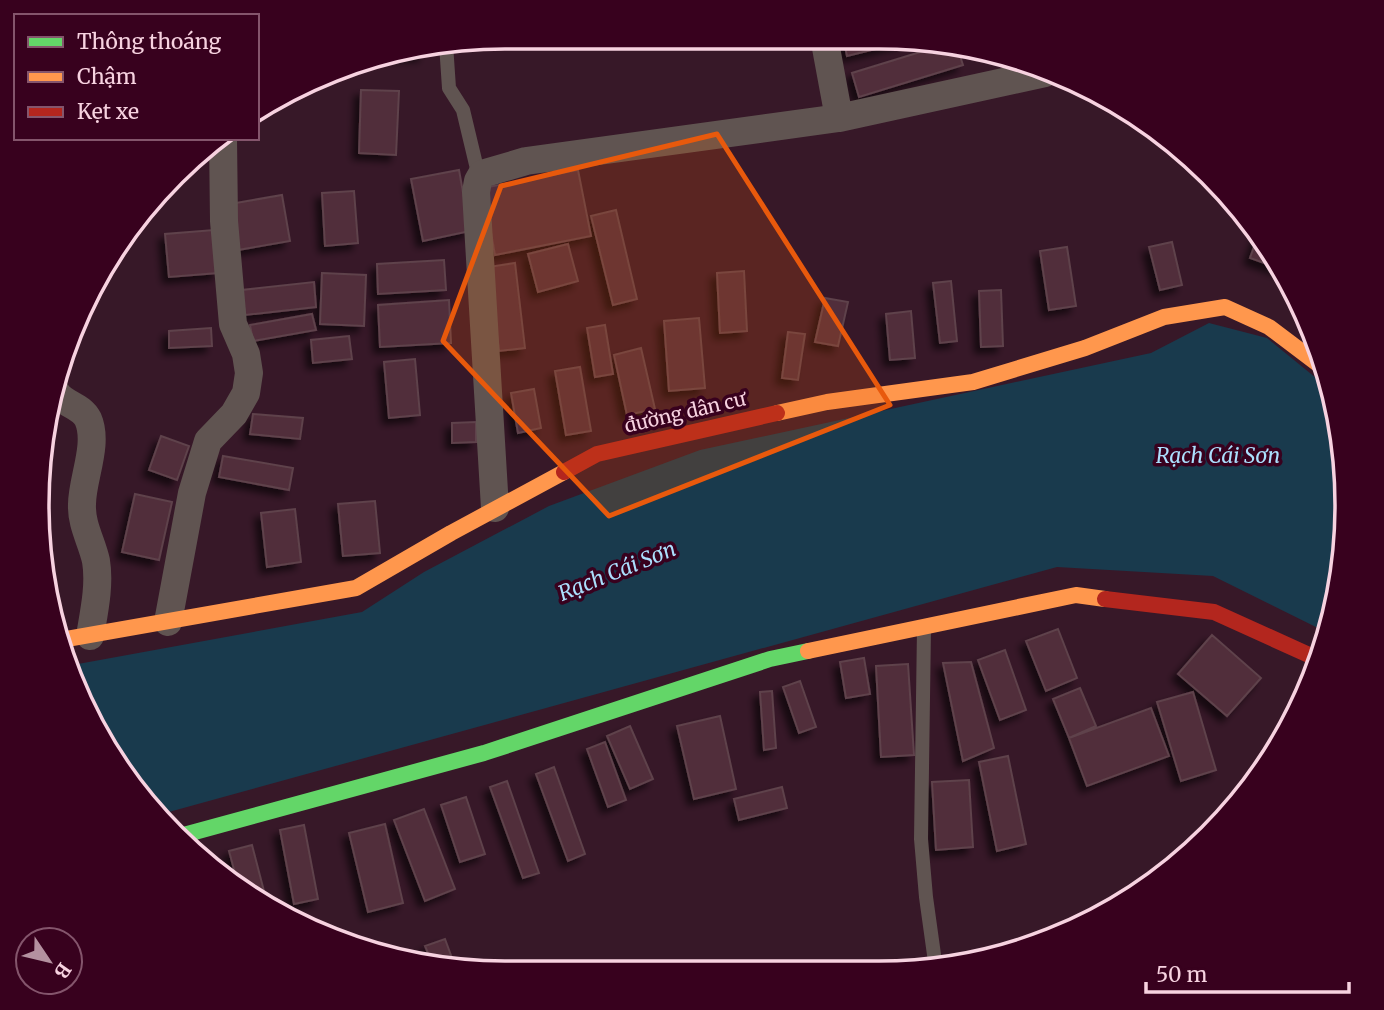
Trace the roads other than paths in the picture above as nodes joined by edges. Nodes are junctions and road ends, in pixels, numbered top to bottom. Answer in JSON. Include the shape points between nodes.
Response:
{"nodes":[{"id":1,"x":826,"y":49,"type":"edge"},
{"id":2,"x":447,"y":53,"type":"edge"},
{"id":3,"x":1033,"y":76,"type":"edge"},
{"id":4,"x":839,"y":118,"type":"junction"},
{"id":5,"x":223,"y":146,"type":"edge"},
{"id":6,"x":479,"y":177,"type":"junction"},
{"id":7,"x":1311,"y":359,"type":"edge"},
{"id":8,"x":62,"y":398,"type":"edge"},
{"id":9,"x":495,"y":508,"type":"junction"},
{"id":10,"x":168,"y":622,"type":"junction"},
{"id":11,"x":923,"y":627,"type":"junction"},
{"id":12,"x":90,"y":636,"type":"junction"},
{"id":13,"x":69,"y":639,"type":"edge"},
{"id":14,"x":1310,"y":655,"type":"edge"},
{"id":15,"x":189,"y":833,"type":"edge"},
{"id":16,"x":934,"y":957,"type":"edge"}],
"edges":[{"from":1,"to":4,"type":"street"},
{"from":2,"to":6,"type":"lane","via":[[449,88],[463,110]]},
{"from":3,"to":4,"type":"street"},
{"from":4,"to":6,"type":"street","via":[[526,162]]},
{"from":5,"to":10,"type":"street","via":[[233,324],[249,373],[246,393],[234,414],[208,441],[192,493]]},
{"from":6,"to":9,"type":"street","via":[[476,192]]},
{"from":7,"to":9,"type":"street","name":"đường dân cư","via":[[1269,327],[1226,307],[1164,317],[1084,348],[973,382],[827,402],[597,454]]},
{"from":8,"to":12,"type":"street","via":[[82,410],[91,431],[82,505],[98,579]]},
{"from":9,"to":10,"type":"street","name":"đường dân cư","via":[[356,589]]},
{"from":10,"to":12,"type":"street","name":"đường dân cư"},
{"from":11,"to":14,"type":"street","via":[[1076,596],[1214,612]]},
{"from":11,"to":15,"type":"street","via":[[770,659],[484,753]]},
{"from":11,"to":16,"type":"lane","via":[[921,839]]},
{"from":12,"to":13,"type":"street","name":"đường dân cư"}]}
